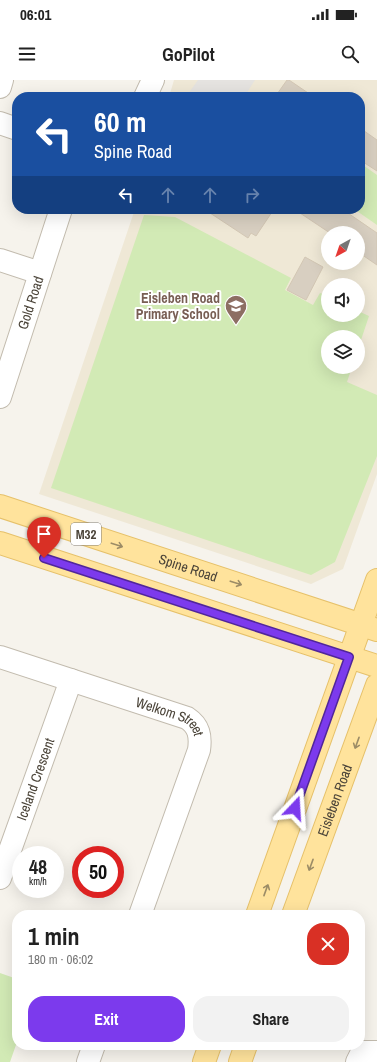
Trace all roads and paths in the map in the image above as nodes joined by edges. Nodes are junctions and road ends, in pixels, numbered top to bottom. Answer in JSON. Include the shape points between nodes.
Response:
{"nodes":[{"id":1,"x":2,"y":80,"type":"edge"},
{"id":2,"x":153,"y":80,"type":"edge"},
{"id":3,"x":0,"y":87,"type":"edge"},
{"id":4,"x":147,"y":92,"type":"edge"},
{"id":5,"x":0,"y":123,"type":"edge"},
{"id":6,"x":12,"y":127,"type":"edge"},
{"id":7,"x":59,"y":214,"type":"edge"},
{"id":8,"x":0,"y":260,"type":"edge"},
{"id":9,"x":40,"y":273,"type":"junction"},
{"id":10,"x":0,"y":397,"type":"edge"},
{"id":11,"x":0,"y":506,"type":"edge"},
{"id":12,"x":0,"y":543,"type":"edge"},
{"id":13,"x":377,"y":580,"type":"edge"},
{"id":14,"x":369,"y":627,"type":"edge"},
{"id":15,"x":0,"y":656,"type":"edge"},
{"id":16,"x":349,"y":657,"type":"junction"},
{"id":17,"x":377,"y":666,"type":"edge"},
{"id":18,"x":71,"y":680,"type":"junction"},
{"id":19,"x":377,"y":685,"type":"edge"},
{"id":20,"x":0,"y":878,"type":"edge"},
{"id":21,"x":142,"y":910,"type":"edge"},
{"id":22,"x":259,"y":910,"type":"edge"},
{"id":23,"x":295,"y":910,"type":"edge"},
{"id":24,"x":92,"y":1050,"type":"edge"},
{"id":25,"x":208,"y":1050,"type":"edge"},
{"id":26,"x":244,"y":1050,"type":"edge"},
{"id":27,"x":377,"y":1052,"type":"edge"},
{"id":28,"x":88,"y":1062,"type":"edge"},
{"id":29,"x":204,"y":1062,"type":"edge"},
{"id":30,"x":240,"y":1062,"type":"edge"},
{"id":31,"x":357,"y":1062,"type":"edge"}],
"edges":[{"from":1,"to":3,"type":"street"},
{"from":2,"to":4,"type":"street"},
{"from":5,"to":6,"type":"street"},
{"from":7,"to":9,"type":"street","name":"Gold Road"},
{"from":8,"to":9,"type":"street"},
{"from":9,"to":10,"type":"street","name":"Gold Road"},
{"from":11,"to":14,"type":"main road","name":"Spine Road","number":"M32","one_way":true},
{"from":12,"to":16,"type":"main road","number":"M32"},
{"from":13,"to":14,"type":"main road"},
{"from":14,"to":16,"type":"main road"},
{"from":15,"to":18,"type":"street","name":"Welkom Street"},
{"from":16,"to":17,"type":"main road","number":"M32"},
{"from":22,"to":16,"type":"main road","one_way":true},
{"from":18,"to":20,"type":"street","name":"Iceland Crescent"},
{"from":18,"to":21,"type":"street","name":"Welkom Street","via":[[187,718],[199,731],[199,750]]},
{"from":19,"to":23,"type":"main road","name":"Eisleben Road","one_way":true},
{"from":24,"to":28,"type":"street"},
{"from":25,"to":29,"type":"main road"},
{"from":26,"to":30,"type":"main road"},
{"from":27,"to":31,"type":"street","via":[[362,1052]]}]}
